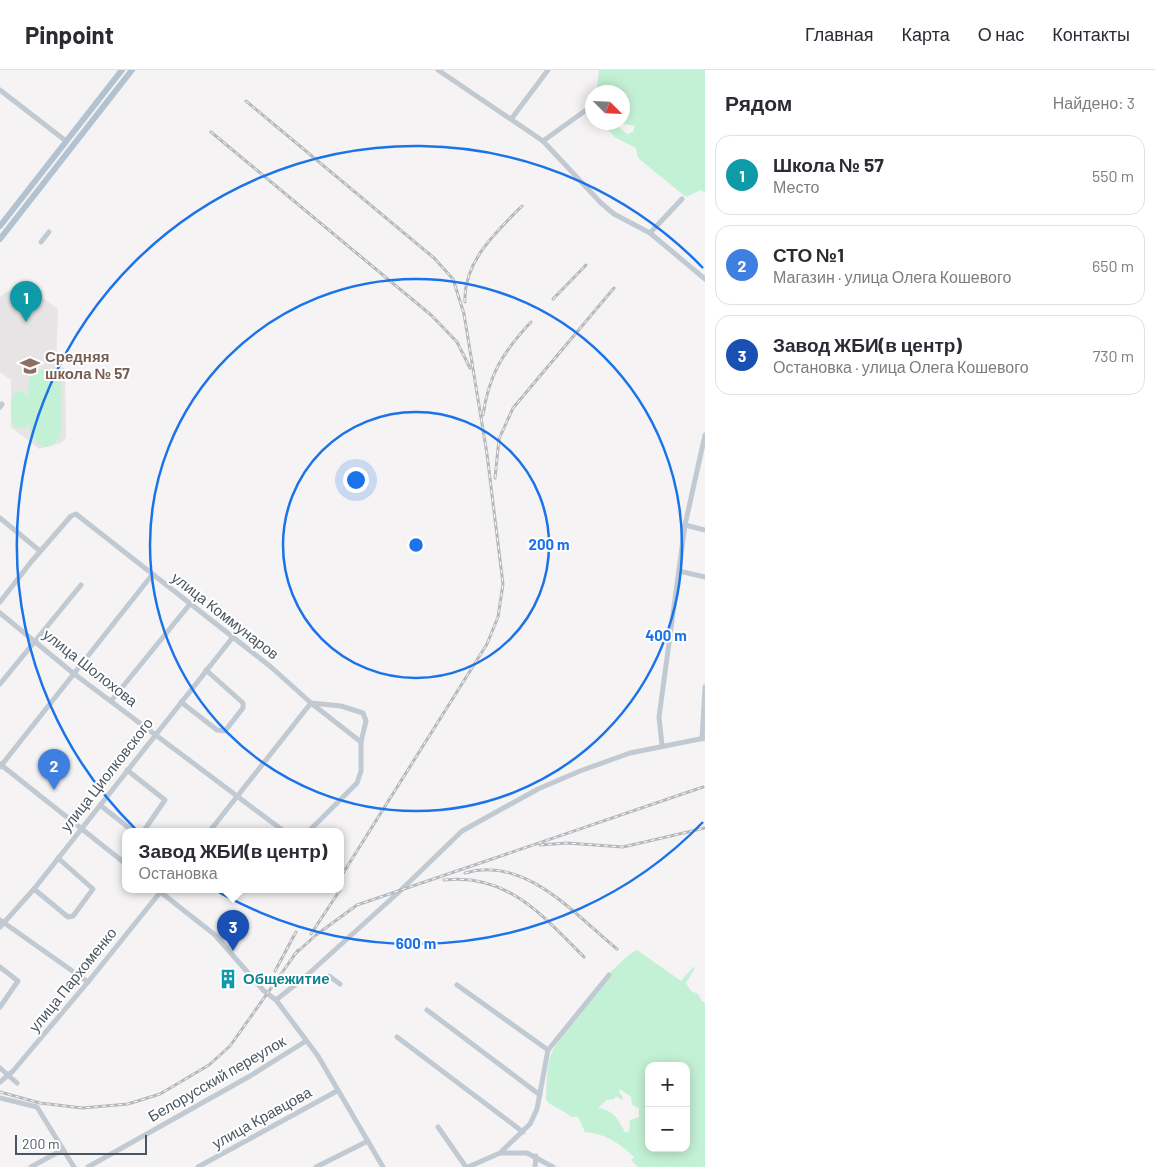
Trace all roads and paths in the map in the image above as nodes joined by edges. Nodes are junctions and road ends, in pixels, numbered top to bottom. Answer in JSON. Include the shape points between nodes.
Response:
{"nodes":[{"id":1,"x":122,"y":70,"type":"edge"},
{"id":2,"x":132,"y":70,"type":"edge"},
{"id":3,"x":438,"y":70,"type":"edge"},
{"id":4,"x":548,"y":70,"type":"edge"},
{"id":5,"x":0,"y":90,"type":"edge"},
{"id":6,"x":585,"y":111,"type":"edge"},
{"id":7,"x":512,"y":118,"type":"junction"},
{"id":8,"x":66,"y":141,"type":"junction"},
{"id":9,"x":543,"y":141,"type":"junction"},
{"id":10,"x":682,"y":199,"type":"dead end"},
{"id":11,"x":20,"y":200,"type":"junction"},
{"id":12,"x":26,"y":206,"type":"junction"},
{"id":13,"x":0,"y":226,"type":"edge"},
{"id":14,"x":49,"y":232,"type":"dead end"},
{"id":15,"x":650,"y":233,"type":"junction"},
{"id":16,"x":0,"y":239,"type":"edge"},
{"id":17,"x":41,"y":242,"type":"dead end"},
{"id":18,"x":705,"y":279,"type":"edge"},
{"id":19,"x":705,"y":435,"type":"edge"},
{"id":20,"x":0,"y":518,"type":"edge"},
{"id":21,"x":685,"y":525,"type":"junction"},
{"id":22,"x":705,"y":530,"type":"edge"},
{"id":23,"x":40,"y":551,"type":"junction"},
{"id":24,"x":679,"y":571,"type":"junction"},
{"id":25,"x":152,"y":575,"type":"junction"},
{"id":26,"x":705,"y":577,"type":"edge"},
{"id":27,"x":81,"y":585,"type":"dead end"},
{"id":28,"x":0,"y":602,"type":"edge"},
{"id":29,"x":190,"y":604,"type":"junction"},
{"id":30,"x":0,"y":613,"type":"edge"},
{"id":31,"x":233,"y":637,"type":"junction"},
{"id":32,"x":36,"y":642,"type":"junction"},
{"id":33,"x":206,"y":670,"type":"junction"},
{"id":34,"x":74,"y":673,"type":"junction"},
{"id":35,"x":0,"y":684,"type":"edge"},
{"id":36,"x":705,"y":688,"type":"edge"},
{"id":37,"x":111,"y":701,"type":"junction"},
{"id":38,"x":181,"y":702,"type":"junction"},
{"id":39,"x":311,"y":702,"type":"junction"},
{"id":40,"x":155,"y":734,"type":"junction"},
{"id":41,"x":704,"y":739,"type":"edge"},
{"id":42,"x":361,"y":742,"type":"junction"},
{"id":43,"x":662,"y":745,"type":"junction"},
{"id":44,"x":1,"y":765,"type":"edge"},
{"id":45,"x":127,"y":770,"type":"junction"},
{"id":46,"x":238,"y":797,"type":"junction"},
{"id":47,"x":100,"y":805,"type":"junction"},
{"id":48,"x":129,"y":828,"type":"edge"},
{"id":49,"x":146,"y":828,"type":"edge"},
{"id":50,"x":212,"y":828,"type":"edge"},
{"id":51,"x":280,"y":828,"type":"edge"},
{"id":52,"x":312,"y":828,"type":"edge"},
{"id":53,"x":80,"y":829,"type":"junction"},
{"id":54,"x":58,"y":858,"type":"junction"},
{"id":55,"x":122,"y":861,"type":"edge"},
{"id":56,"x":34,"y":889,"type":"junction"},
{"id":57,"x":158,"y":893,"type":"edge"},
{"id":58,"x":164,"y":893,"type":"edge"},
{"id":59,"x":1,"y":923,"type":"edge"},
{"id":60,"x":0,"y":967,"type":"edge"},
{"id":61,"x":610,"y":975,"type":"dead end"},
{"id":62,"x":305,"y":977,"type":"junction"},
{"id":63,"x":88,"y":982,"type":"junction"},
{"id":64,"x":340,"y":984,"type":"dead end"},
{"id":65,"x":458,"y":984,"type":"dead end"},
{"id":66,"x":276,"y":1000,"type":"junction"},
{"id":67,"x":0,"y":1007,"type":"edge"},
{"id":68,"x":427,"y":1010,"type":"dead end"},
{"id":69,"x":398,"y":1037,"type":"dead end"},
{"id":70,"x":306,"y":1041,"type":"junction"},
{"id":71,"x":548,"y":1050,"type":"junction"},
{"id":72,"x":0,"y":1068,"type":"edge"},
{"id":73,"x":9,"y":1076,"type":"junction"},
{"id":74,"x":0,"y":1082,"type":"edge"},
{"id":75,"x":17,"y":1082,"type":"dead end"},
{"id":76,"x":337,"y":1091,"type":"junction"},
{"id":77,"x":540,"y":1095,"type":"junction"},
{"id":78,"x":0,"y":1098,"type":"edge"},
{"id":79,"x":438,"y":1127,"type":"dead end"},
{"id":80,"x":523,"y":1132,"type":"junction"},
{"id":81,"x":368,"y":1141,"type":"junction"},
{"id":82,"x":62,"y":1150,"type":"junction"},
{"id":83,"x":500,"y":1153,"type":"junction"},
{"id":84,"x":536,"y":1156,"type":"junction"},
{"id":85,"x":483,"y":1165,"type":"edge"},
{"id":86,"x":31,"y":1167,"type":"edge"},
{"id":87,"x":74,"y":1167,"type":"edge"},
{"id":88,"x":88,"y":1167,"type":"edge"},
{"id":89,"x":198,"y":1167,"type":"edge"},
{"id":90,"x":316,"y":1167,"type":"edge"},
{"id":91,"x":383,"y":1167,"type":"edge"},
{"id":92,"x":467,"y":1167,"type":"edge"},
{"id":93,"x":535,"y":1167,"type":"edge"},
{"id":94,"x":553,"y":1167,"type":"edge"}],
"edges":[{"from":1,"to":8,"type":"main road"},
{"from":2,"to":12,"type":"main road"},
{"from":3,"to":7,"type":"street","via":[[465,91]]},
{"from":4,"to":7,"type":"street"},
{"from":5,"to":8,"type":"street"},
{"from":6,"to":9,"type":"street"},
{"from":7,"to":9,"type":"street"},
{"from":8,"to":11,"type":"main road"},
{"from":9,"to":15,"type":"street","via":[[601,203],[614,214]]},
{"from":10,"to":15,"type":"street"},
{"from":11,"to":12,"type":"main road"},
{"from":11,"to":13,"type":"main road"},
{"from":12,"to":16,"type":"main road"},
{"from":14,"to":17,"type":"street"},
{"from":15,"to":18,"type":"street"},
{"from":19,"to":21,"type":"street"},
{"from":20,"to":23,"type":"street"},
{"from":21,"to":22,"type":"street"},
{"from":21,"to":24,"type":"street"},
{"from":23,"to":25,"type":"street","name":"улица Коммунаров","via":[[76,514]]},
{"from":23,"to":28,"type":"street"},
{"from":24,"to":26,"type":"street"},
{"from":24,"to":43,"type":"street","via":[[659,717]]},
{"from":25,"to":29,"type":"street","name":"улица Коммунаров"},
{"from":25,"to":34,"type":"street"},
{"from":27,"to":32,"type":"street"},
{"from":29,"to":31,"type":"street","name":"улица Коммунаров"},
{"from":29,"to":37,"type":"street"},
{"from":30,"to":32,"type":"street","name":"улица Шолохова"},
{"from":31,"to":33,"type":"street","name":"улица Циолковского"},
{"from":31,"to":39,"type":"street","name":"улица Коммунаров"},
{"from":32,"to":34,"type":"street","name":"улица Шолохова"},
{"from":32,"to":35,"type":"street"},
{"from":33,"to":38,"type":"street","name":"улица Циолковского"},
{"from":33,"to":38,"type":"street","via":[[244,703],[243,708],[225,731],[217,730]]},
{"from":34,"to":37,"type":"street","name":"улица Шолохова"},
{"from":34,"to":44,"type":"street"},
{"from":36,"to":41,"type":"street"},
{"from":37,"to":40,"type":"street","name":"улица Шолохова"},
{"from":38,"to":40,"type":"street","name":"улица Циолковского"},
{"from":39,"to":42,"type":"street","name":"улица Коммунаров"},
{"from":39,"to":42,"type":"street","via":[[341,706],[363,714],[366,721]]},
{"from":39,"to":46,"type":"street"},
{"from":40,"to":45,"type":"street","name":"улица Циолковского"},
{"from":40,"to":46,"type":"street","name":"улица Шолохова"},
{"from":41,"to":43,"type":"street"},
{"from":42,"to":52,"type":"street","via":[[361,771],[357,784]]},
{"from":43,"to":62,"type":"street","via":[[630,753],[563,778],[462,831]]},
{"from":44,"to":53,"type":"street"},
{"from":45,"to":47,"type":"street","name":"улица Циолковского"},
{"from":45,"to":49,"type":"street","via":[[165,800]]},
{"from":46,"to":50,"type":"street"},
{"from":46,"to":51,"type":"street","name":"улица Шолохова"},
{"from":47,"to":48,"type":"street"},
{"from":47,"to":53,"type":"street","name":"улица Циолковского"},
{"from":53,"to":54,"type":"street","name":"улица Циолковского"},
{"from":53,"to":55,"type":"street"},
{"from":54,"to":56,"type":"street","name":"улица Циолковского"},
{"from":54,"to":56,"type":"street","via":[[93,889],[73,916],[68,917]]},
{"from":56,"to":59,"type":"street","name":"улица Циолковского"},
{"from":57,"to":63,"type":"street","name":"улица Пархоменко"},
{"from":58,"to":66,"type":"street","via":[[215,935],[264,991]]},
{"from":59,"to":63,"type":"street"},
{"from":60,"to":67,"type":"street","via":[[18,981]]},
{"from":61,"to":71,"type":"street"},
{"from":62,"to":64,"type":"street","via":[[313,982],[329,976]]},
{"from":62,"to":66,"type":"street"},
{"from":63,"to":73,"type":"street","name":"улица Пархоменко"},
{"from":65,"to":71,"type":"street"},
{"from":66,"to":70,"type":"street"},
{"from":68,"to":77,"type":"street"},
{"from":69,"to":80,"type":"street"},
{"from":70,"to":76,"type":"street"},
{"from":70,"to":88,"type":"street","name":"Белорусский переулок"},
{"from":71,"to":77,"type":"street"},
{"from":72,"to":73,"type":"street"},
{"from":73,"to":74,"type":"street","name":"улица Пархоменко"},
{"from":73,"to":75,"type":"street"},
{"from":76,"to":81,"type":"street"},
{"from":76,"to":89,"type":"street","name":"улица Кравцова"},
{"from":77,"to":80,"type":"street","via":[[537,1109]]},
{"from":78,"to":82,"type":"street","via":[[37,1107]]},
{"from":79,"to":92,"type":"street"},
{"from":80,"to":83,"type":"street"},
{"from":81,"to":90,"type":"street"},
{"from":81,"to":91,"type":"street"},
{"from":82,"to":86,"type":"street"},
{"from":82,"to":87,"type":"street"},
{"from":83,"to":84,"type":"street"},
{"from":83,"to":85,"type":"street"},
{"from":84,"to":93,"type":"street"},
{"from":84,"to":94,"type":"street"},
{"from":85,"to":92,"type":"street"}]}
